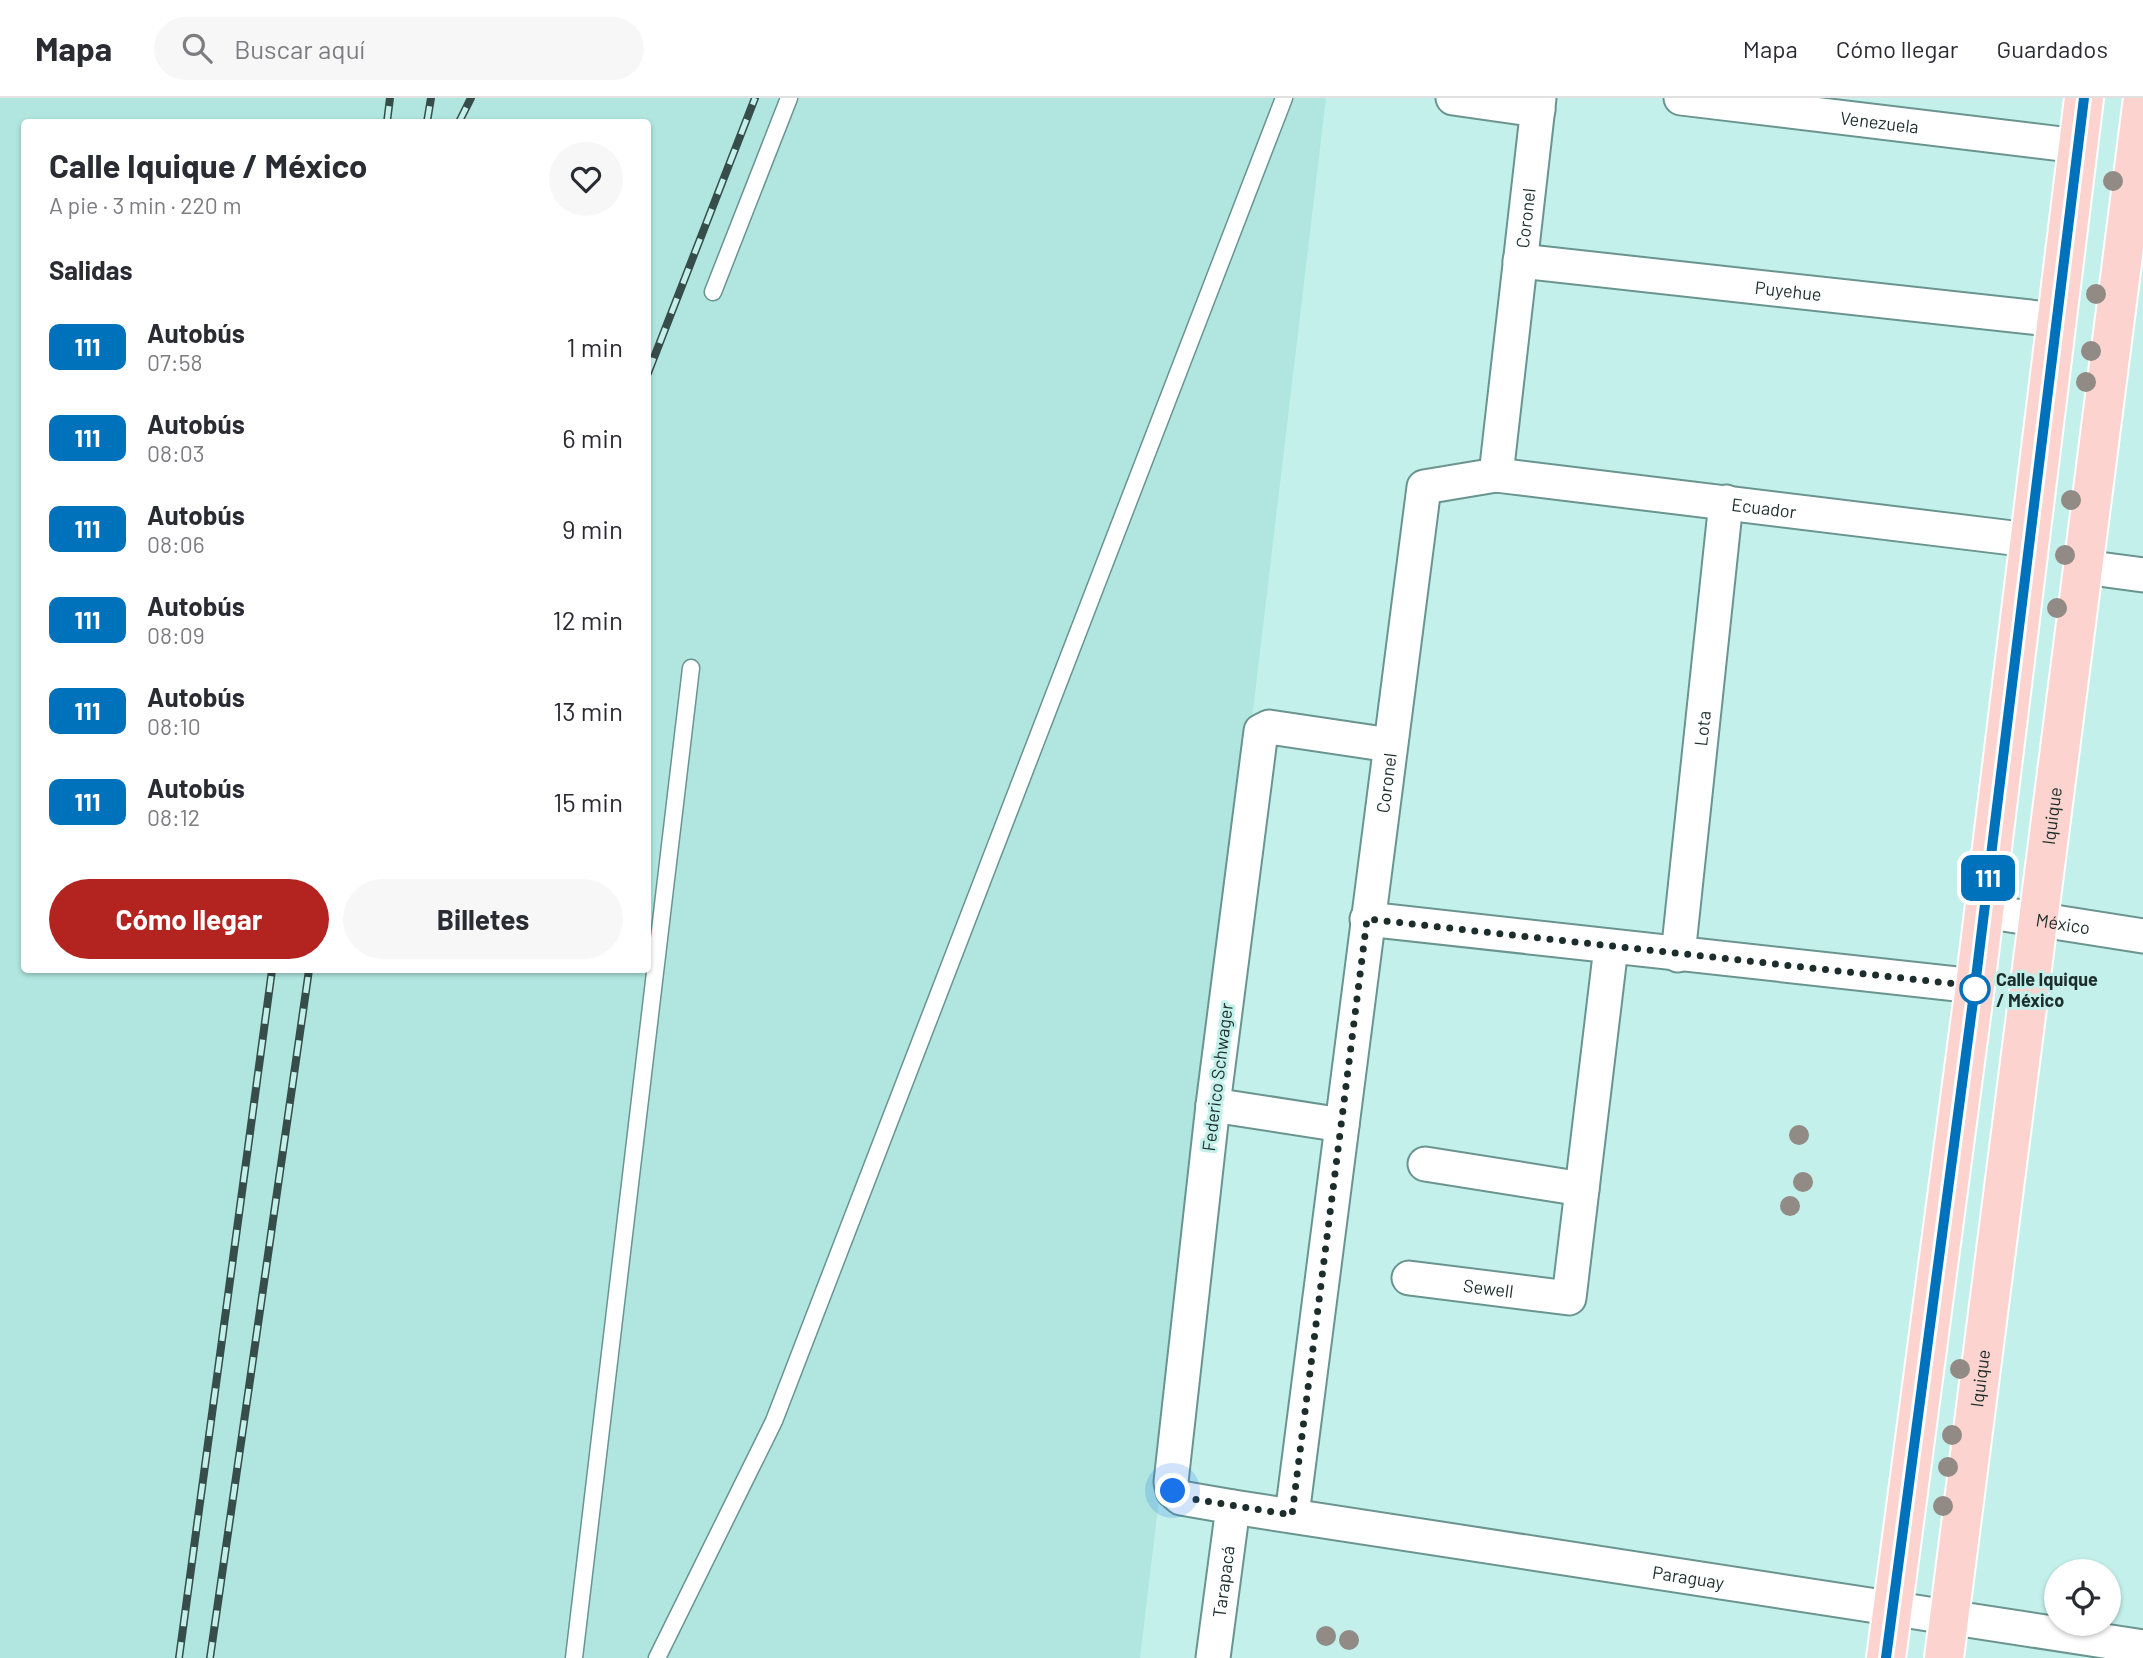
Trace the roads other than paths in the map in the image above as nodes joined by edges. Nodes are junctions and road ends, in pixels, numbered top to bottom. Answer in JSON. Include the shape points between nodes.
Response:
{"nodes":[{"id":1,"x":789,"y":98,"type":"edge"},
{"id":2,"x":1284,"y":98,"type":"edge"},
{"id":3,"x":1453,"y":98,"type":"edge"},
{"id":4,"x":1681,"y":98,"type":"edge"},
{"id":5,"x":2084,"y":98,"type":"edge"},
{"id":6,"x":2143,"y":98,"type":"edge"},
{"id":7,"x":1734,"y":101,"type":"edge"},
{"id":8,"x":1539,"y":104,"type":"edge"},
{"id":9,"x":1901,"y":111,"type":"edge"},
{"id":10,"x":2078,"y":146,"type":"junction"},
{"id":11,"x":2136,"y":204,"type":"edge"},
{"id":12,"x":1520,"y":261,"type":"junction"},
{"id":13,"x":713,"y":292,"type":"dead end"},
{"id":14,"x":2057,"y":320,"type":"junction"},
{"id":15,"x":1496,"y":475,"type":"junction"},
{"id":16,"x":1726,"y":502,"type":"junction"},
{"id":17,"x":2029,"y":540,"type":"junction"},
{"id":18,"x":2084,"y":567,"type":"junction"},
{"id":19,"x":2143,"y":575,"type":"edge"},
{"id":20,"x":691,"y":668,"type":"dead end"},
{"id":21,"x":1390,"y":745,"type":"junction"},
{"id":22,"x":1984,"y":911,"type":"junction"},
{"id":23,"x":1367,"y":919,"type":"junction"},
{"id":24,"x":2039,"y":919,"type":"junction"},
{"id":25,"x":2143,"y":936,"type":"edge"},
{"id":26,"x":1611,"y":947,"type":"junction"},
{"id":27,"x":1678,"y":955,"type":"junction"},
{"id":28,"x":1975,"y":986,"type":"junction"},
{"id":29,"x":1213,"y":1105,"type":"junction"},
{"id":30,"x":1342,"y":1125,"type":"junction"},
{"id":31,"x":1425,"y":1164,"type":"dead end"},
{"id":32,"x":1582,"y":1189,"type":"junction"},
{"id":33,"x":1409,"y":1278,"type":"dead end"},
{"id":34,"x":1233,"y":1507,"type":"junction"},
{"id":35,"x":1292,"y":1515,"type":"junction"},
{"id":36,"x":1894,"y":1608,"type":"junction"},
{"id":37,"x":1950,"y":1617,"type":"junction"},
{"id":38,"x":2143,"y":1647,"type":"edge"},
{"id":39,"x":574,"y":1658,"type":"edge"},
{"id":40,"x":657,"y":1658,"type":"edge"},
{"id":41,"x":1213,"y":1658,"type":"edge"},
{"id":42,"x":1886,"y":1658,"type":"edge"},
{"id":43,"x":1944,"y":1658,"type":"edge"}],
"edges":[{"from":1,"to":13,"type":"lane"},
{"from":2,"to":40,"type":"lane","via":[[774,1421]]},
{"from":3,"to":8,"type":"street","name":"Coronel"},
{"from":4,"to":7,"type":"street","name":"Venezuela"},
{"from":5,"to":10,"type":"main road"},
{"from":6,"to":11,"type":"main road","name":"Iquique"},
{"from":7,"to":9,"type":"street","name":"Venezuela"},
{"from":8,"to":12,"type":"street","name":"Coronel"},
{"from":9,"to":10,"type":"street","name":"Venezuela"},
{"from":10,"to":14,"type":"main road"},
{"from":11,"to":18,"type":"main road","name":"Iquique"},
{"from":12,"to":14,"type":"street","name":"Puyehue"},
{"from":12,"to":15,"type":"street","name":"Coronel"},
{"from":14,"to":17,"type":"main road"},
{"from":15,"to":16,"type":"street","name":"Ecuador"},
{"from":15,"to":21,"type":"street","name":"Coronel","via":[[1424,487]]},
{"from":16,"to":17,"type":"street","name":"Ecuador"},
{"from":16,"to":27,"type":"street","name":"Lota"},
{"from":17,"to":22,"type":"main road"},
{"from":18,"to":19,"type":"street"},
{"from":18,"to":24,"type":"main road","name":"Iquique"},
{"from":20,"to":39,"type":"lane"},
{"from":21,"to":23,"type":"street","name":"Coronel"},
{"from":21,"to":29,"type":"street","name":"Federico Schwager","via":[[1269,727],[1261,731]]},
{"from":22,"to":24,"type":"street","name":"México"},
{"from":22,"to":28,"type":"main road"},
{"from":23,"to":26,"type":"street"},
{"from":23,"to":30,"type":"street","name":"Coronel"},
{"from":24,"to":25,"type":"street","name":"México"},
{"from":24,"to":37,"type":"main road","name":"Iquique"},
{"from":26,"to":27,"type":"street"},
{"from":26,"to":32,"type":"street"},
{"from":27,"to":28,"type":"street"},
{"from":28,"to":36,"type":"main road"},
{"from":29,"to":30,"type":"street"},
{"from":29,"to":34,"type":"street","name":"Federico Schwager","via":[[1171,1482],[1181,1497]]},
{"from":30,"to":35,"type":"street","name":"Coronel"},
{"from":31,"to":32,"type":"street"},
{"from":32,"to":33,"type":"street","name":"Sewell","via":[[1569,1298]]},
{"from":34,"to":35,"type":"street","name":"Paraguay"},
{"from":34,"to":41,"type":"street","name":"Tarapacá"},
{"from":35,"to":36,"type":"street","name":"Paraguay"},
{"from":36,"to":37,"type":"street","name":"Paraguay"},
{"from":36,"to":42,"type":"main road"},
{"from":37,"to":38,"type":"street","name":"Paraguay"},
{"from":37,"to":43,"type":"main road","name":"Iquique"}]}
